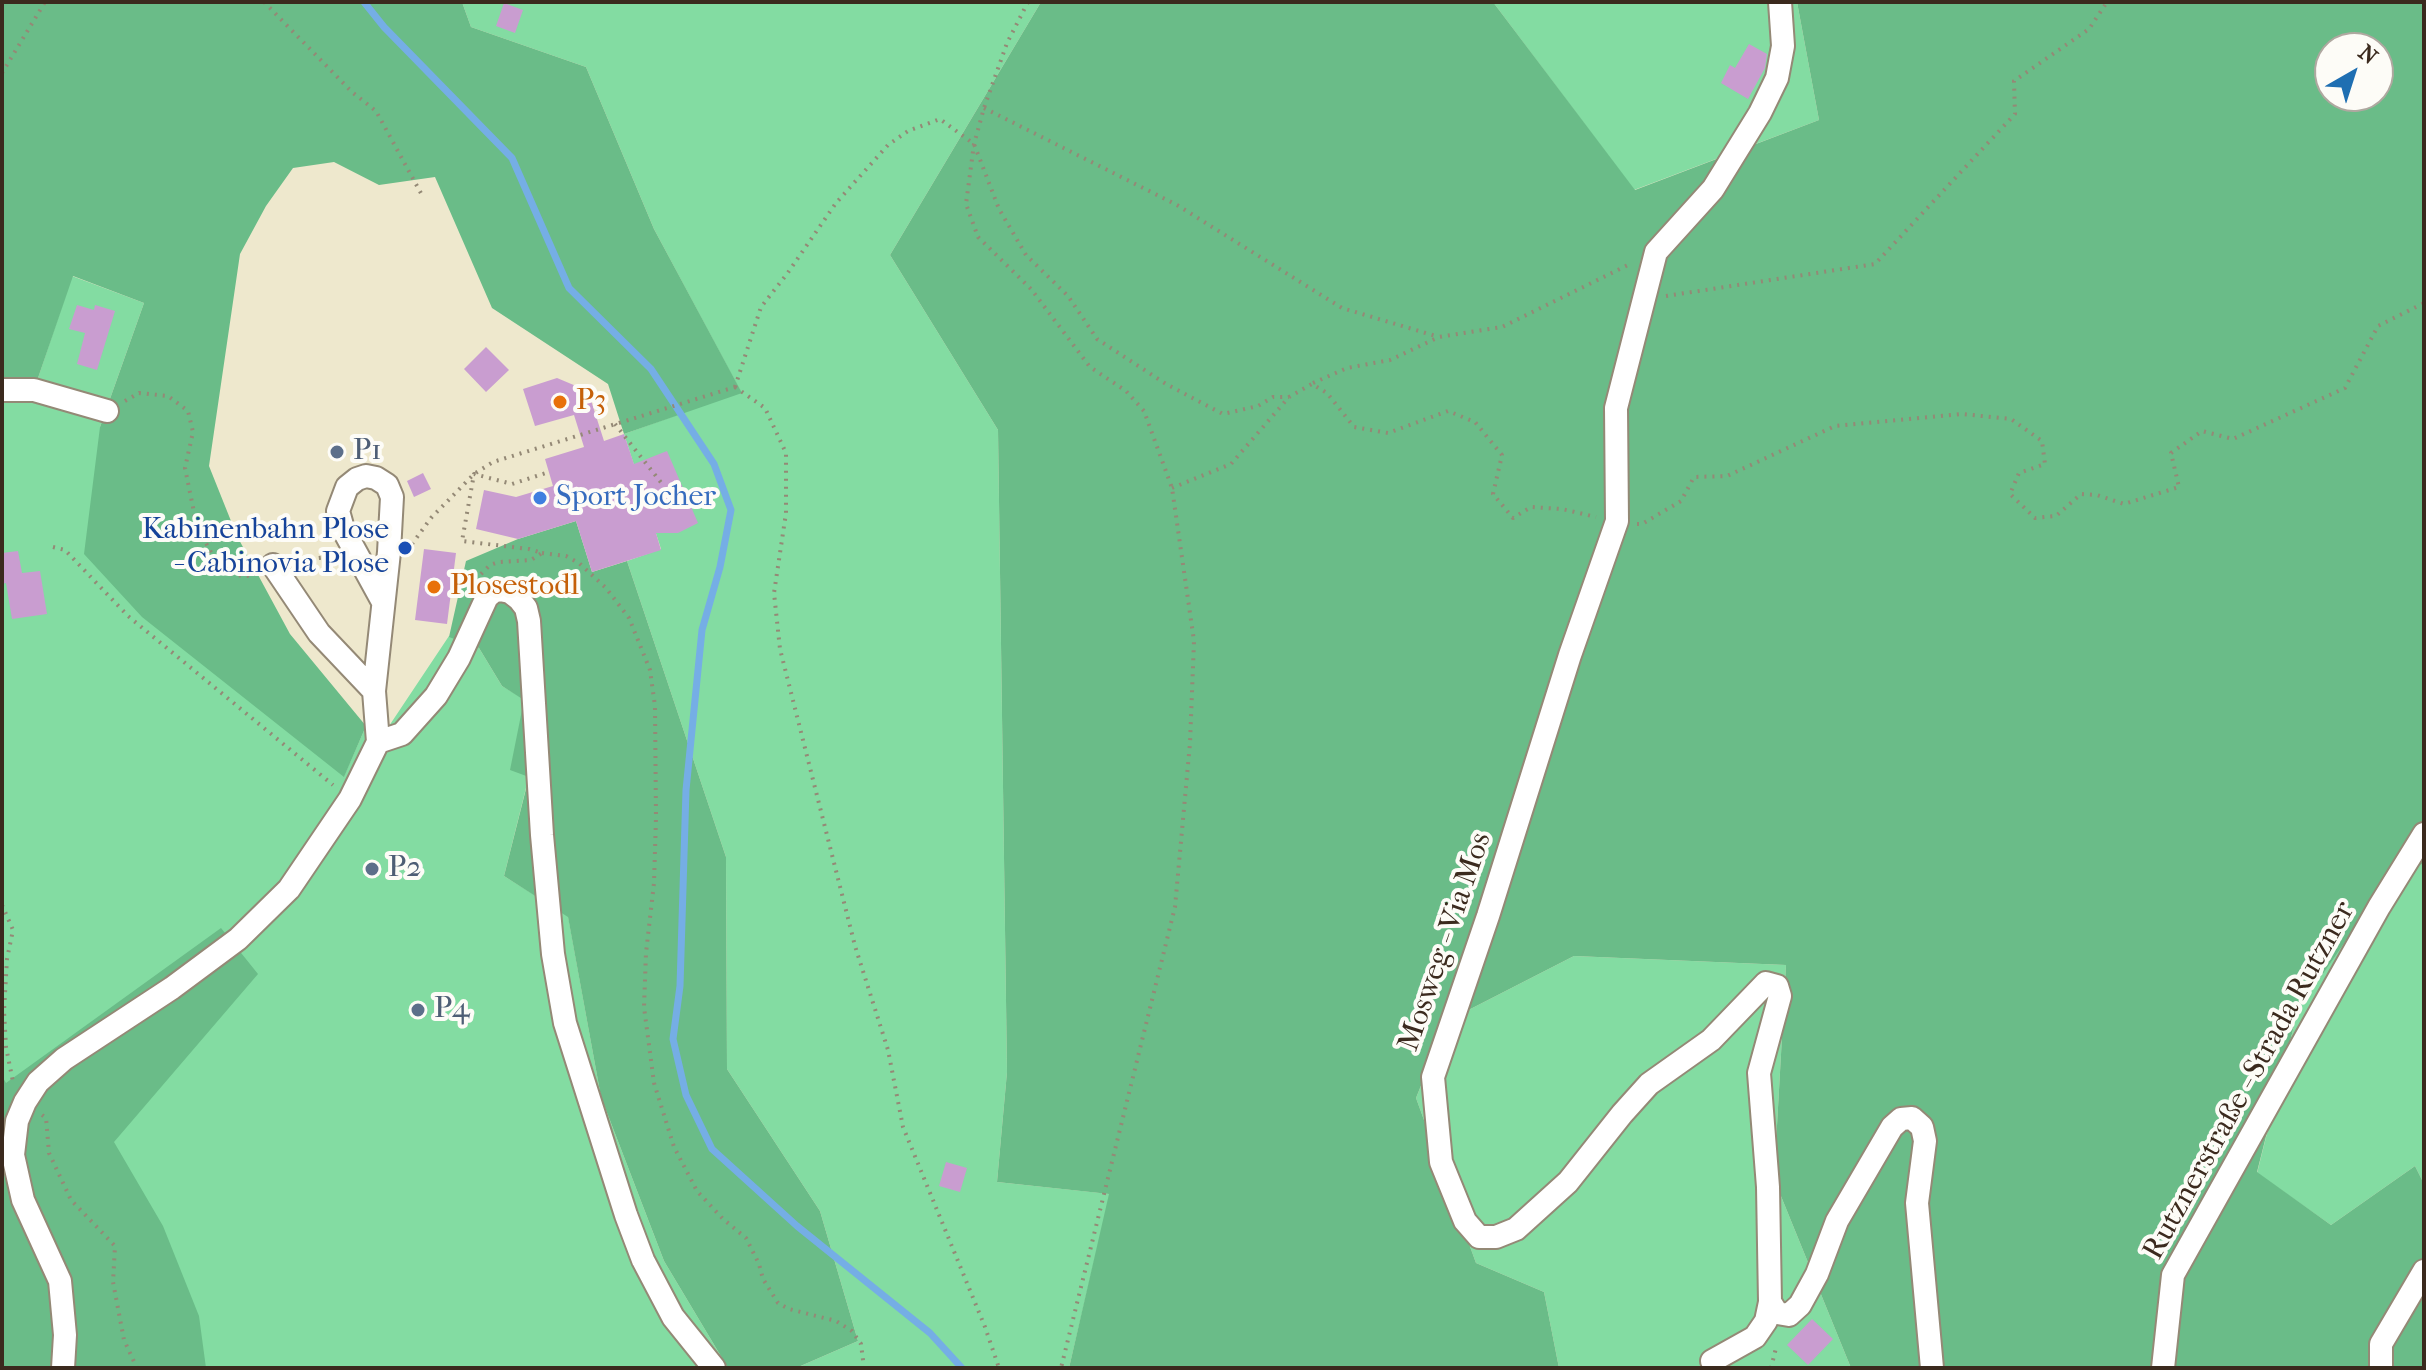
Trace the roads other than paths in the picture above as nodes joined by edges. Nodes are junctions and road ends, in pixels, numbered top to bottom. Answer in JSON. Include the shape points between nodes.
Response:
{"nodes":[{"id":1,"x":1780,"y":2,"type":"edge"},
{"id":2,"x":2,"y":390,"type":"edge"},
{"id":3,"x":107,"y":411,"type":"road end"},
{"id":4,"x":273,"y":565,"type":"road end"},
{"id":5,"x":383,"y":602,"type":"junction"},
{"id":6,"x":374,"y":691,"type":"junction"},
{"id":7,"x":378,"y":742,"type":"junction"},
{"id":8,"x":2424,"y":834,"type":"edge"},
{"id":9,"x":2424,"y":1271,"type":"edge"},
{"id":10,"x":1770,"y":1302,"type":"junction"},
{"id":11,"x":1712,"y":1361,"type":"dead end"},
{"id":12,"x":63,"y":1368,"type":"edge"},
{"id":13,"x":714,"y":1368,"type":"edge"},
{"id":14,"x":1932,"y":1368,"type":"edge"},
{"id":15,"x":2163,"y":1368,"type":"edge"},
{"id":16,"x":2381,"y":1368,"type":"edge"}],
"edges":[{"from":1,"to":10,"type":"street","name":"Mosweg - Via Mos","via":[[1783,46],[1777,78],[1760,113],[1713,189],[1656,252],[1616,408],[1617,521],[1433,1077],[1441,1162],[1465,1221],[1479,1237],[1496,1237],[1516,1229],[1568,1182],[1649,1084],[1711,1040],[1766,983],[1777,986],[1780,996],[1759,1073]]},
{"from":2,"to":3,"type":"street","via":[[34,390]]},
{"from":4,"to":6,"type":"street","via":[[319,633]]},
{"from":5,"to":5,"type":"street","via":[[392,497],[387,485],[366,476],[347,487],[338,511]]},
{"from":5,"to":6,"type":"street"},
{"from":6,"to":7,"type":"street"},
{"from":7,"to":12,"type":"street","via":[[350,799],[289,889],[238,939],[64,1059],[25,1102],[13,1155],[23,1200],[60,1281]]},
{"from":7,"to":13,"type":"street","via":[[402,734],[436,696],[482,606],[493,592],[510,592],[526,608],[544,865],[565,1023],[643,1260],[673,1317]]},
{"from":8,"to":15,"type":"street","name":"Rutznerstraße - Strada Rutzner","via":[[2173,1275]]},
{"from":9,"to":16,"type":"street","via":[[2381,1344]]},
{"from":10,"to":11,"type":"street","via":[[1755,1337]]},
{"from":10,"to":14,"type":"street","via":[[1777,1313],[1789,1315],[1800,1305],[1837,1221],[1892,1127],[1912,1118],[1922,1127],[1925,1141],[1917,1203]]}]}
